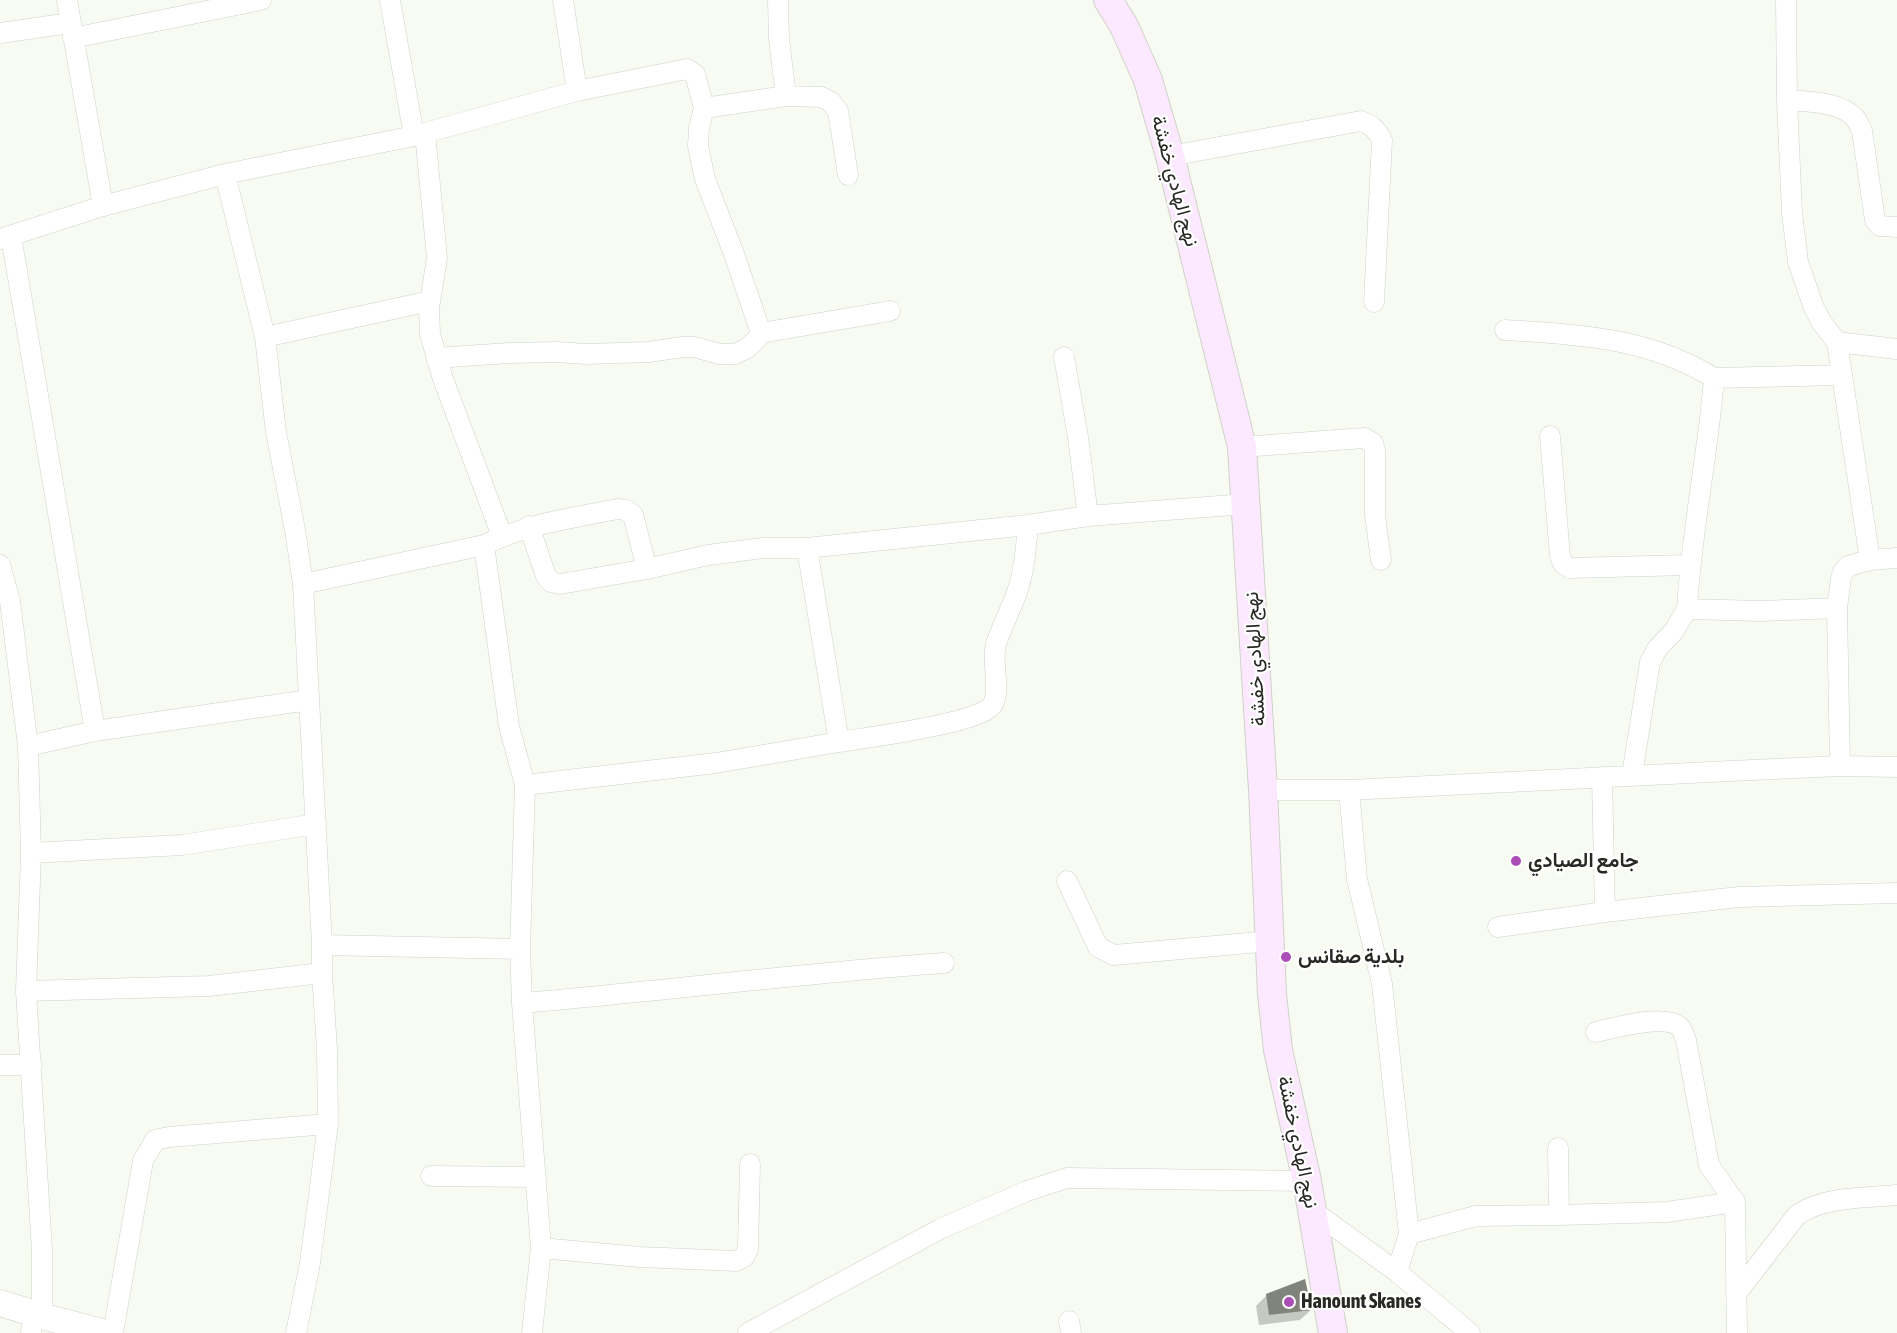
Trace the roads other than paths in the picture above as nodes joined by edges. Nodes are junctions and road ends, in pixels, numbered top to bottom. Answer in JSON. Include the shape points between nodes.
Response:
{"nodes":[{"id":1,"x":67,"y":0,"type":"edge"},
{"id":2,"x":261,"y":0,"type":"edge"},
{"id":3,"x":390,"y":0,"type":"edge"},
{"id":4,"x":563,"y":0,"type":"edge"},
{"id":5,"x":778,"y":0,"type":"edge"},
{"id":6,"x":1108,"y":0,"type":"edge"},
{"id":7,"x":1786,"y":0,"type":"edge"},
{"id":8,"x":72,"y":30,"type":"junction"},
{"id":9,"x":0,"y":33,"type":"edge"},
{"id":10,"x":577,"y":91,"type":"junction"},
{"id":11,"x":786,"y":96,"type":"junction"},
{"id":12,"x":1787,"y":100,"type":"junction"},
{"id":13,"x":704,"y":108,"type":"junction"},
{"id":14,"x":420,"y":135,"type":"junction"},
{"id":15,"x":1170,"y":156,"type":"junction"},
{"id":16,"x":225,"y":174,"type":"junction"},
{"id":17,"x":848,"y":175,"type":"dead end"},
{"id":18,"x":103,"y":206,"type":"junction"},
{"id":19,"x":1897,"y":227,"type":"edge"},
{"id":20,"x":5,"y":238,"type":"edge"},
{"id":21,"x":430,"y":301,"type":"junction"},
{"id":22,"x":1374,"y":302,"type":"dead end"},
{"id":23,"x":890,"y":310,"type":"dead end"},
{"id":24,"x":1505,"y":330,"type":"dead end"},
{"id":25,"x":761,"y":333,"type":"junction"},
{"id":26,"x":264,"y":337,"type":"junction"},
{"id":27,"x":1838,"y":342,"type":"junction"},
{"id":28,"x":1897,"y":349,"type":"edge"},
{"id":29,"x":1064,"y":357,"type":"dead end"},
{"id":30,"x":436,"y":358,"type":"junction"},
{"id":31,"x":1842,"y":375,"type":"junction"},
{"id":32,"x":1714,"y":378,"type":"junction"},
{"id":33,"x":1550,"y":436,"type":"dead end"},
{"id":34,"x":1242,"y":447,"type":"junction"},
{"id":35,"x":1246,"y":504,"type":"junction"},
{"id":36,"x":1088,"y":516,"type":"junction"},
{"id":37,"x":1028,"y":525,"type":"junction"},
{"id":38,"x":529,"y":526,"type":"junction"},
{"id":39,"x":502,"y":536,"type":"junction"},
{"id":40,"x":484,"y":545,"type":"junction"},
{"id":41,"x":807,"y":548,"type":"junction"},
{"id":42,"x":1897,"y":558,"type":"edge"},
{"id":43,"x":1381,"y":560,"type":"dead end"},
{"id":44,"x":1870,"y":560,"type":"junction"},
{"id":45,"x":0,"y":565,"type":"edge"},
{"id":46,"x":1689,"y":565,"type":"junction"},
{"id":47,"x":647,"y":569,"type":"junction"},
{"id":48,"x":303,"y":584,"type":"junction"},
{"id":49,"x":1837,"y":608,"type":"junction"},
{"id":50,"x":1686,"y":609,"type":"junction"},
{"id":51,"x":10,"y":678,"type":"edge"},
{"id":52,"x":309,"y":700,"type":"junction"},
{"id":53,"x":95,"y":731,"type":"junction"},
{"id":54,"x":839,"y":742,"type":"junction"},
{"id":55,"x":28,"y":746,"type":"junction"},
{"id":56,"x":1840,"y":766,"type":"junction"},
{"id":57,"x":1897,"y":767,"type":"edge"},
{"id":58,"x":1632,"y":775,"type":"junction"},
{"id":59,"x":1602,"y":777,"type":"junction"},
{"id":60,"x":525,"y":785,"type":"junction"},
{"id":61,"x":1263,"y":790,"type":"junction"},
{"id":62,"x":1348,"y":790,"type":"junction"},
{"id":63,"x":316,"y":824,"type":"junction"},
{"id":64,"x":31,"y":853,"type":"junction"},
{"id":65,"x":1067,"y":881,"type":"dead end"},
{"id":66,"x":1897,"y":893,"type":"edge"},
{"id":67,"x":1605,"y":912,"type":"junction"},
{"id":68,"x":1498,"y":927,"type":"dead end"},
{"id":69,"x":1271,"y":941,"type":"junction"},
{"id":70,"x":322,"y":945,"type":"junction"},
{"id":71,"x":520,"y":949,"type":"junction"},
{"id":72,"x":944,"y":963,"type":"dead end"},
{"id":73,"x":322,"y":974,"type":"junction"},
{"id":74,"x":26,"y":991,"type":"junction"},
{"id":75,"x":522,"y":1003,"type":"junction"},
{"id":76,"x":1596,"y":1032,"type":"dead end"},
{"id":77,"x":0,"y":1065,"type":"edge"},
{"id":78,"x":32,"y":1065,"type":"junction"},
{"id":79,"x":328,"y":1124,"type":"junction"},
{"id":80,"x":1558,"y":1148,"type":"dead end"},
{"id":81,"x":750,"y":1164,"type":"dead end"},
{"id":82,"x":431,"y":1176,"type":"dead end"},
{"id":83,"x":536,"y":1177,"type":"junction"},
{"id":84,"x":1307,"y":1181,"type":"junction"},
{"id":85,"x":1897,"y":1195,"type":"edge"},
{"id":86,"x":1735,"y":1202,"type":"junction"},
{"id":87,"x":1313,"y":1211,"type":"junction"},
{"id":88,"x":1559,"y":1215,"type":"junction"},
{"id":89,"x":1409,"y":1234,"type":"junction"},
{"id":90,"x":541,"y":1248,"type":"junction"},
{"id":91,"x":1396,"y":1272,"type":"junction"},
{"id":92,"x":1736,"y":1294,"type":"junction"},
{"id":93,"x":0,"y":1303,"type":"edge"},
{"id":94,"x":35,"y":1321,"type":"edge"},
{"id":95,"x":106,"y":1333,"type":"edge"},
{"id":96,"x":113,"y":1333,"type":"edge"},
{"id":97,"x":296,"y":1333,"type":"edge"},
{"id":98,"x":532,"y":1333,"type":"edge"},
{"id":99,"x":748,"y":1333,"type":"edge"},
{"id":100,"x":1333,"y":1333,"type":"edge"},
{"id":101,"x":1470,"y":1333,"type":"edge"},
{"id":102,"x":1737,"y":1333,"type":"edge"}],
"edges":[{"from":1,"to":8,"type":"street"},
{"from":2,"to":8,"type":"street"},
{"from":3,"to":14,"type":"street"},
{"from":4,"to":10,"type":"street"},
{"from":5,"to":11,"type":"street"},
{"from":6,"to":15,"type":"main road","name":"نهج الهادي خفشة","via":[[1148,80]]},
{"from":7,"to":12,"type":"street"},
{"from":8,"to":9,"type":"street"},
{"from":8,"to":18,"type":"street"},
{"from":10,"to":13,"type":"street","via":[[687,69],[694,74]]},
{"from":10,"to":14,"type":"street"},
{"from":11,"to":13,"type":"street"},
{"from":11,"to":17,"type":"street","via":[[821,97],[831,102],[838,111]]},
{"from":12,"to":19,"type":"street","via":[[1818,102],[1842,109],[1855,118],[1862,131],[1875,220],[1880,226]]},
{"from":12,"to":27,"type":"street","via":[[1798,262],[1814,308]]},
{"from":13,"to":25,"type":"street","via":[[698,146],[705,179]]},
{"from":14,"to":16,"type":"street"},
{"from":14,"to":21,"type":"street","via":[[437,258]]},
{"from":15,"to":22,"type":"street","via":[[1361,121],[1370,125],[1382,140]]},
{"from":15,"to":34,"type":"main road","name":"نهج الهادي خفشة"},
{"from":16,"to":18,"type":"street"},
{"from":16,"to":26,"type":"street"},
{"from":18,"to":20,"type":"street"},
{"from":20,"to":53,"type":"street"},
{"from":21,"to":26,"type":"street"},
{"from":21,"to":30,"type":"street"},
{"from":23,"to":25,"type":"street"},
{"from":24,"to":32,"type":"street","via":[[1640,345],[1670,355]]},
{"from":25,"to":30,"type":"street","via":[[755,342],[735,354],[683,347],[648,352]]},
{"from":26,"to":48,"type":"street"},
{"from":27,"to":28,"type":"street"},
{"from":27,"to":31,"type":"street"},
{"from":29,"to":36,"type":"street"},
{"from":30,"to":39,"type":"street"},
{"from":31,"to":32,"type":"street"},
{"from":31,"to":44,"type":"street"},
{"from":32,"to":46,"type":"street"},
{"from":33,"to":46,"type":"street","via":[[1563,564],[1570,568]]},
{"from":34,"to":35,"type":"main road","name":"نهج الهادي خفشة"},
{"from":34,"to":43,"type":"street","via":[[1364,438],[1373,442]]},
{"from":35,"to":36,"type":"street"},
{"from":35,"to":61,"type":"main road","name":"نهج الهادي خفشة"},
{"from":36,"to":37,"type":"street"},
{"from":37,"to":41,"type":"street"},
{"from":37,"to":54,"type":"street","via":[[1018,590],[995,649],[993,706],[940,725]]},
{"from":38,"to":39,"type":"street"},
{"from":38,"to":47,"type":"street","via":[[551,582],[560,584]]},
{"from":38,"to":47,"type":"street","via":[[626,510],[633,515]]},
{"from":39,"to":40,"type":"street"},
{"from":40,"to":48,"type":"street"},
{"from":40,"to":60,"type":"street","via":[[509,726]]},
{"from":41,"to":47,"type":"street","via":[[763,548],[708,555]]},
{"from":41,"to":54,"type":"street"},
{"from":42,"to":44,"type":"street"},
{"from":44,"to":49,"type":"street","via":[[1848,566],[1843,572]]},
{"from":45,"to":51,"type":"street","via":[[10,601]]},
{"from":46,"to":50,"type":"street"},
{"from":48,"to":52,"type":"street"},
{"from":49,"to":50,"type":"street"},
{"from":49,"to":56,"type":"street"},
{"from":50,"to":58,"type":"street","via":[[1650,662]]},
{"from":51,"to":55,"type":"street"},
{"from":52,"to":53,"type":"street"},
{"from":52,"to":63,"type":"street"},
{"from":53,"to":55,"type":"street"},
{"from":54,"to":60,"type":"street","via":[[716,763]]},
{"from":55,"to":64,"type":"street"},
{"from":56,"to":57,"type":"street"},
{"from":56,"to":58,"type":"street"},
{"from":58,"to":59,"type":"street"},
{"from":59,"to":62,"type":"street"},
{"from":59,"to":67,"type":"street"},
{"from":60,"to":71,"type":"street"},
{"from":61,"to":62,"type":"street"},
{"from":61,"to":69,"type":"main road","name":"نهج الهادي خفشة"},
{"from":62,"to":89,"type":"street","via":[[1357,879],[1382,984]]},
{"from":63,"to":64,"type":"street","via":[[182,845]]},
{"from":63,"to":70,"type":"street"},
{"from":64,"to":74,"type":"street"},
{"from":65,"to":69,"type":"street","via":[[1098,947],[1114,955]]},
{"from":66,"to":67,"type":"street","via":[[1739,897]]},
{"from":67,"to":68,"type":"street"},
{"from":69,"to":84,"type":"main road","name":"نهج الهادي خفشة","via":[[1278,1050]]},
{"from":70,"to":71,"type":"street"},
{"from":70,"to":73,"type":"street"},
{"from":71,"to":75,"type":"street"},
{"from":72,"to":75,"type":"street"},
{"from":73,"to":74,"type":"street","via":[[209,986]]},
{"from":73,"to":79,"type":"street"},
{"from":74,"to":78,"type":"street"},
{"from":75,"to":83,"type":"street"},
{"from":76,"to":86,"type":"street","via":[[1658,1020],[1681,1028],[1709,1165]]},
{"from":77,"to":78,"type":"street"},
{"from":78,"to":94,"type":"street","via":[[42,1251]]},
{"from":79,"to":96,"type":"street","via":[[155,1140],[143,1161]]},
{"from":79,"to":97,"type":"street","via":[[310,1263]]},
{"from":80,"to":88,"type":"street"},
{"from":81,"to":90,"type":"street","via":[[748,1249],[736,1261]]},
{"from":82,"to":83,"type":"street"},
{"from":83,"to":90,"type":"street"},
{"from":84,"to":87,"type":"main road","name":"نهج الهادي خفشة"},
{"from":84,"to":99,"type":"street","via":[[1067,1178],[940,1229]]},
{"from":85,"to":92,"type":"street","via":[[1809,1207],[1797,1215]]},
{"from":86,"to":88,"type":"street","via":[[1667,1212]]},
{"from":86,"to":92,"type":"street"},
{"from":87,"to":91,"type":"street"},
{"from":87,"to":100,"type":"main road","name":"نهج الهادي خفشة"},
{"from":88,"to":89,"type":"street","via":[[1476,1216]]},
{"from":89,"to":91,"type":"street"},
{"from":90,"to":98,"type":"street"},
{"from":91,"to":101,"type":"street"},
{"from":92,"to":102,"type":"street"},
{"from":93,"to":94,"type":"street"},
{"from":94,"to":95,"type":"street"}]}
